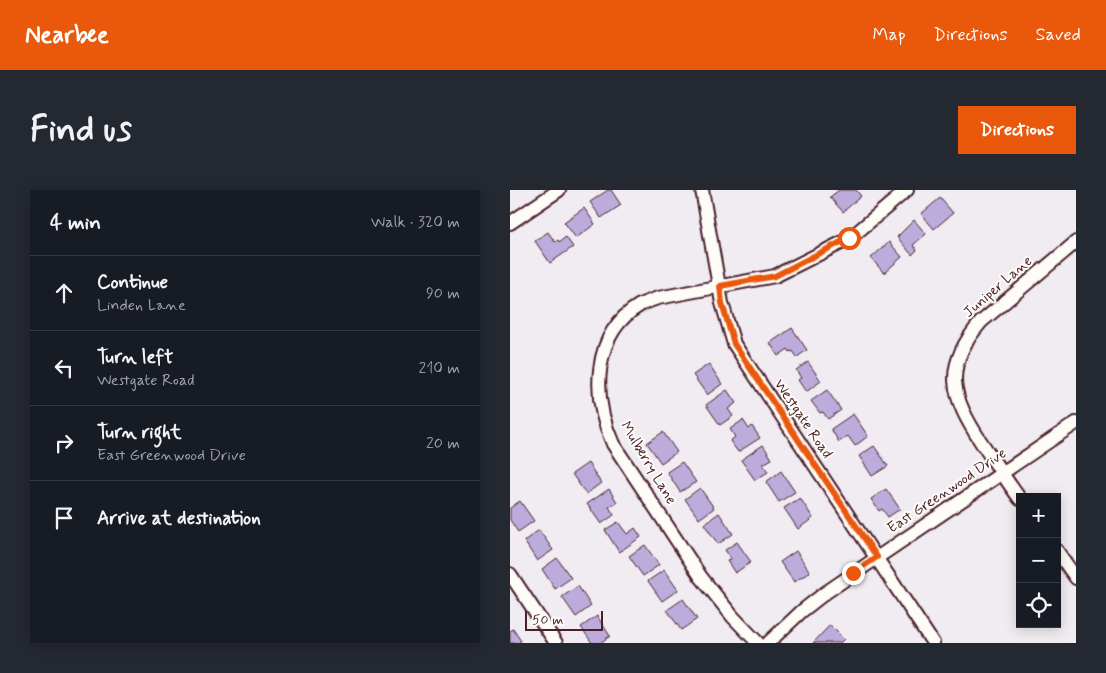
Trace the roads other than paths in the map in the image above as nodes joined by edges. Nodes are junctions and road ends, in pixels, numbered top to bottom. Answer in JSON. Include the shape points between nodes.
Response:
{"nodes":[{"id":1,"x":559,"y":190,"type":"edge"},
{"id":2,"x":702,"y":190,"type":"edge"},
{"id":3,"x":907,"y":190,"type":"edge"},
{"id":4,"x":510,"y":222,"type":"edge"},
{"id":5,"x":1076,"y":242,"type":"edge"},
{"id":6,"x":720,"y":286,"type":"junction"},
{"id":7,"x":1076,"y":423,"type":"edge"},
{"id":8,"x":1002,"y":474,"type":"junction"},
{"id":9,"x":1016,"y":493,"type":"edge"},
{"id":10,"x":877,"y":557,"type":"junction"},
{"id":11,"x":1061,"y":557,"type":"edge"},
{"id":12,"x":510,"y":574,"type":"edge"},
{"id":13,"x":1076,"y":578,"type":"edge"},
{"id":14,"x":556,"y":643,"type":"edge"},
{"id":15,"x":758,"y":643,"type":"edge"},
{"id":16,"x":768,"y":643,"type":"edge"},
{"id":17,"x":933,"y":643,"type":"edge"}],
"edges":[{"from":1,"to":4,"type":"street"},
{"from":2,"to":6,"type":"street","name":"Westgate Road"},
{"from":3,"to":6,"type":"street","name":"Mulberry Lane","via":[[849,238],[775,276]]},
{"from":5,"to":8,"type":"street","name":"Juniper Lane","via":[[981,322],[962,347],[958,358],[955,385],[959,404]]},
{"from":6,"to":10,"type":"street","name":"Westgate Road","via":[[734,344]]},
{"from":6,"to":15,"type":"street","name":"Mulberry Lane","via":[[658,298],[627,316],[606,345],[599,378],[599,398],[606,428],[624,461],[701,577]]},
{"from":7,"to":8,"type":"street","name":"East Greenwood Drive"},
{"from":8,"to":9,"type":"street","name":"Juniper Lane"},
{"from":8,"to":10,"type":"street","name":"East Greenwood Drive"},
{"from":10,"to":16,"type":"street","name":"East Greenwood Drive","via":[[825,592]]},
{"from":10,"to":17,"type":"street","name":"Westgate Road"},
{"from":11,"to":13,"type":"street"},
{"from":12,"to":14,"type":"street"}]}
